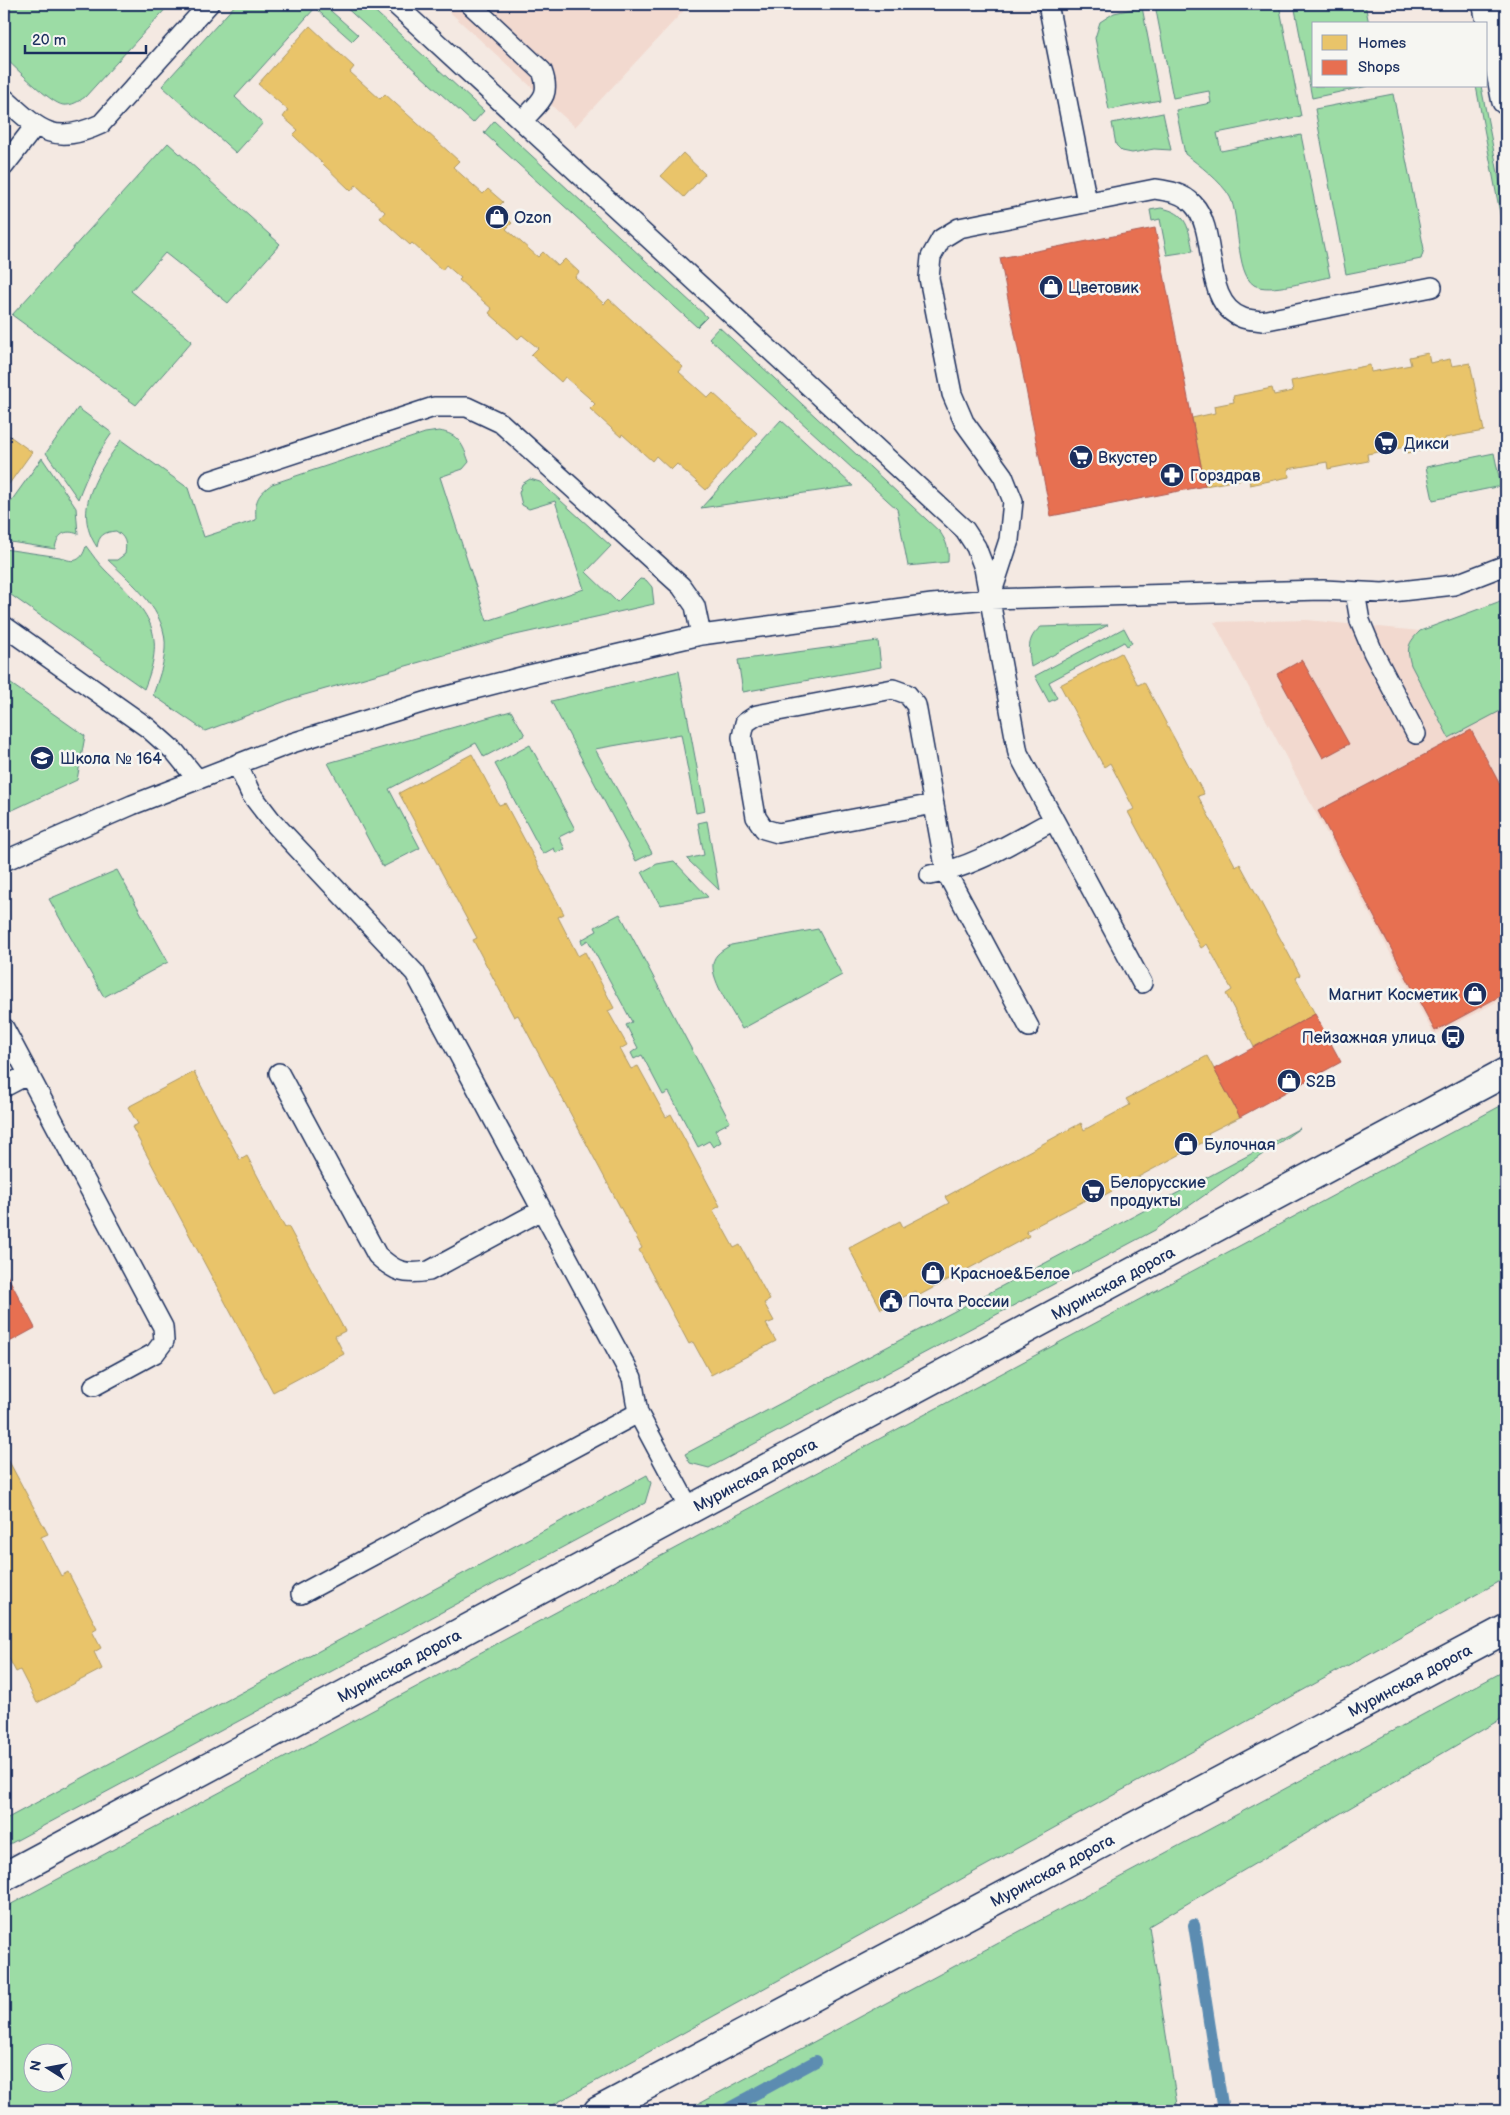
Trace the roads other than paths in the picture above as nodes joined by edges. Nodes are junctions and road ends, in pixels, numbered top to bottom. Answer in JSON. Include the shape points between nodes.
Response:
{"nodes":[{"id":1,"x":209,"y":4,"type":"edge"},
{"id":2,"x":395,"y":4,"type":"edge"},
{"id":3,"x":470,"y":4,"type":"edge"},
{"id":4,"x":1048,"y":4,"type":"edge"},
{"id":5,"x":1487,"y":4,"type":"edge"},
{"id":6,"x":4,"y":98,"type":"edge"},
{"id":7,"x":1506,"y":100,"type":"edge"},
{"id":8,"x":522,"y":121,"type":"junction"},
{"id":9,"x":35,"y":126,"type":"junction"},
{"id":10,"x":4,"y":166,"type":"edge"},
{"id":11,"x":1087,"y":202,"type":"junction"},
{"id":12,"x":1432,"y":287,"type":"dead end"},
{"id":13,"x":210,"y":481,"type":"dead end"},
{"id":14,"x":1506,"y":565,"type":"edge"},
{"id":15,"x":1355,"y":592,"type":"junction"},
{"id":16,"x":990,"y":599,"type":"junction"},
{"id":17,"x":4,"y":626,"type":"edge"},
{"id":18,"x":701,"y":635,"type":"junction"},
{"id":19,"x":1416,"y":734,"type":"dead end"},
{"id":20,"x":237,"y":764,"type":"junction"},
{"id":21,"x":197,"y":780,"type":"junction"},
{"id":22,"x":934,"y":804,"type":"junction"},
{"id":23,"x":1054,"y":820,"type":"junction"},
{"id":24,"x":4,"y":861,"type":"edge"},
{"id":25,"x":938,"y":873,"type":"junction"},
{"id":26,"x":1142,"y":983,"type":"dead end"},
{"id":27,"x":1029,"y":1027,"type":"dead end"},
{"id":28,"x":4,"y":1028,"type":"edge"},
{"id":29,"x":1506,"y":1072,"type":"edge"},
{"id":30,"x":279,"y":1073,"type":"dead end"},
{"id":31,"x":29,"y":1074,"type":"junction"},
{"id":32,"x":4,"y":1087,"type":"edge"},
{"id":33,"x":542,"y":1210,"type":"junction"},
{"id":34,"x":94,"y":1386,"type":"dead end"},
{"id":35,"x":638,"y":1413,"type":"junction"},
{"id":36,"x":690,"y":1510,"type":"junction"},
{"id":37,"x":301,"y":1594,"type":"dead end"},
{"id":38,"x":1506,"y":1629,"type":"edge"},
{"id":39,"x":4,"y":1877,"type":"edge"},
{"id":40,"x":598,"y":2111,"type":"edge"}],
"edges":[{"from":1,"to":9,"type":"lane","via":[[101,124],[80,133],[51,133]]},
{"from":2,"to":8,"type":"lane"},
{"from":3,"to":8,"type":"lane","via":[[542,71],[547,84],[544,98]]},
{"from":4,"to":11,"type":"lane"},
{"from":5,"to":7,"type":"street"},
{"from":6,"to":9,"type":"lane"},
{"from":8,"to":16,"type":"lane","via":[[965,530],[984,568]]},
{"from":9,"to":10,"type":"lane"},
{"from":11,"to":12,"type":"lane","via":[[1155,189],[1176,192],[1193,204],[1204,222],[1217,290],[1227,307],[1243,318],[1262,320]]},
{"from":11,"to":16,"type":"lane","via":[[959,228],[941,239],[931,257],[929,278],[952,394],[964,422],[1003,476],[1013,502],[1009,540]]},
{"from":13,"to":18,"type":"lane","via":[[434,407],[467,407],[501,424],[681,586],[695,606]]},
{"from":14,"to":15,"type":"lane","via":[[1454,584],[1384,593]]},
{"from":15,"to":16,"type":"lane","via":[[1323,590]]},
{"from":15,"to":19,"type":"lane","via":[[1360,621],[1373,652]]},
{"from":16,"to":18,"type":"lane"},
{"from":16,"to":23,"type":"lane","via":[[1018,753]]},
{"from":17,"to":21,"type":"lane","via":[[148,728],[175,752]]},
{"from":18,"to":20,"type":"lane","via":[[428,701],[292,743]]},
{"from":20,"to":21,"type":"lane"},
{"from":20,"to":33,"type":"lane","via":[[252,794],[271,820],[415,972]]},
{"from":21,"to":24,"type":"lane","via":[[132,804]]},
{"from":22,"to":22,"type":"lane","via":[[778,833],[764,829],[756,817],[746,764],[742,737],[745,723],[757,715],[884,691],[907,694],[916,705]]},
{"from":22,"to":25,"type":"lane"},
{"from":23,"to":25,"type":"lane","via":[[976,862]]},
{"from":23,"to":26,"type":"lane"},
{"from":25,"to":27,"type":"lane"},
{"from":28,"to":31,"type":"lane"},
{"from":29,"to":36,"type":"street","name":"Муринская дорога"},
{"from":30,"to":33,"type":"lane","via":[[376,1255],[391,1268],[410,1274],[429,1271]]},
{"from":31,"to":32,"type":"lane"},
{"from":31,"to":34,"type":"lane","via":[[163,1327],[164,1341],[155,1353]]},
{"from":33,"to":35,"type":"lane","via":[[632,1378]]},
{"from":35,"to":36,"type":"lane"},
{"from":35,"to":37,"type":"lane"},
{"from":36,"to":39,"type":"street","name":"Муринская дорога"},
{"from":38,"to":40,"type":"street","name":"Муринская дорога"}]}
